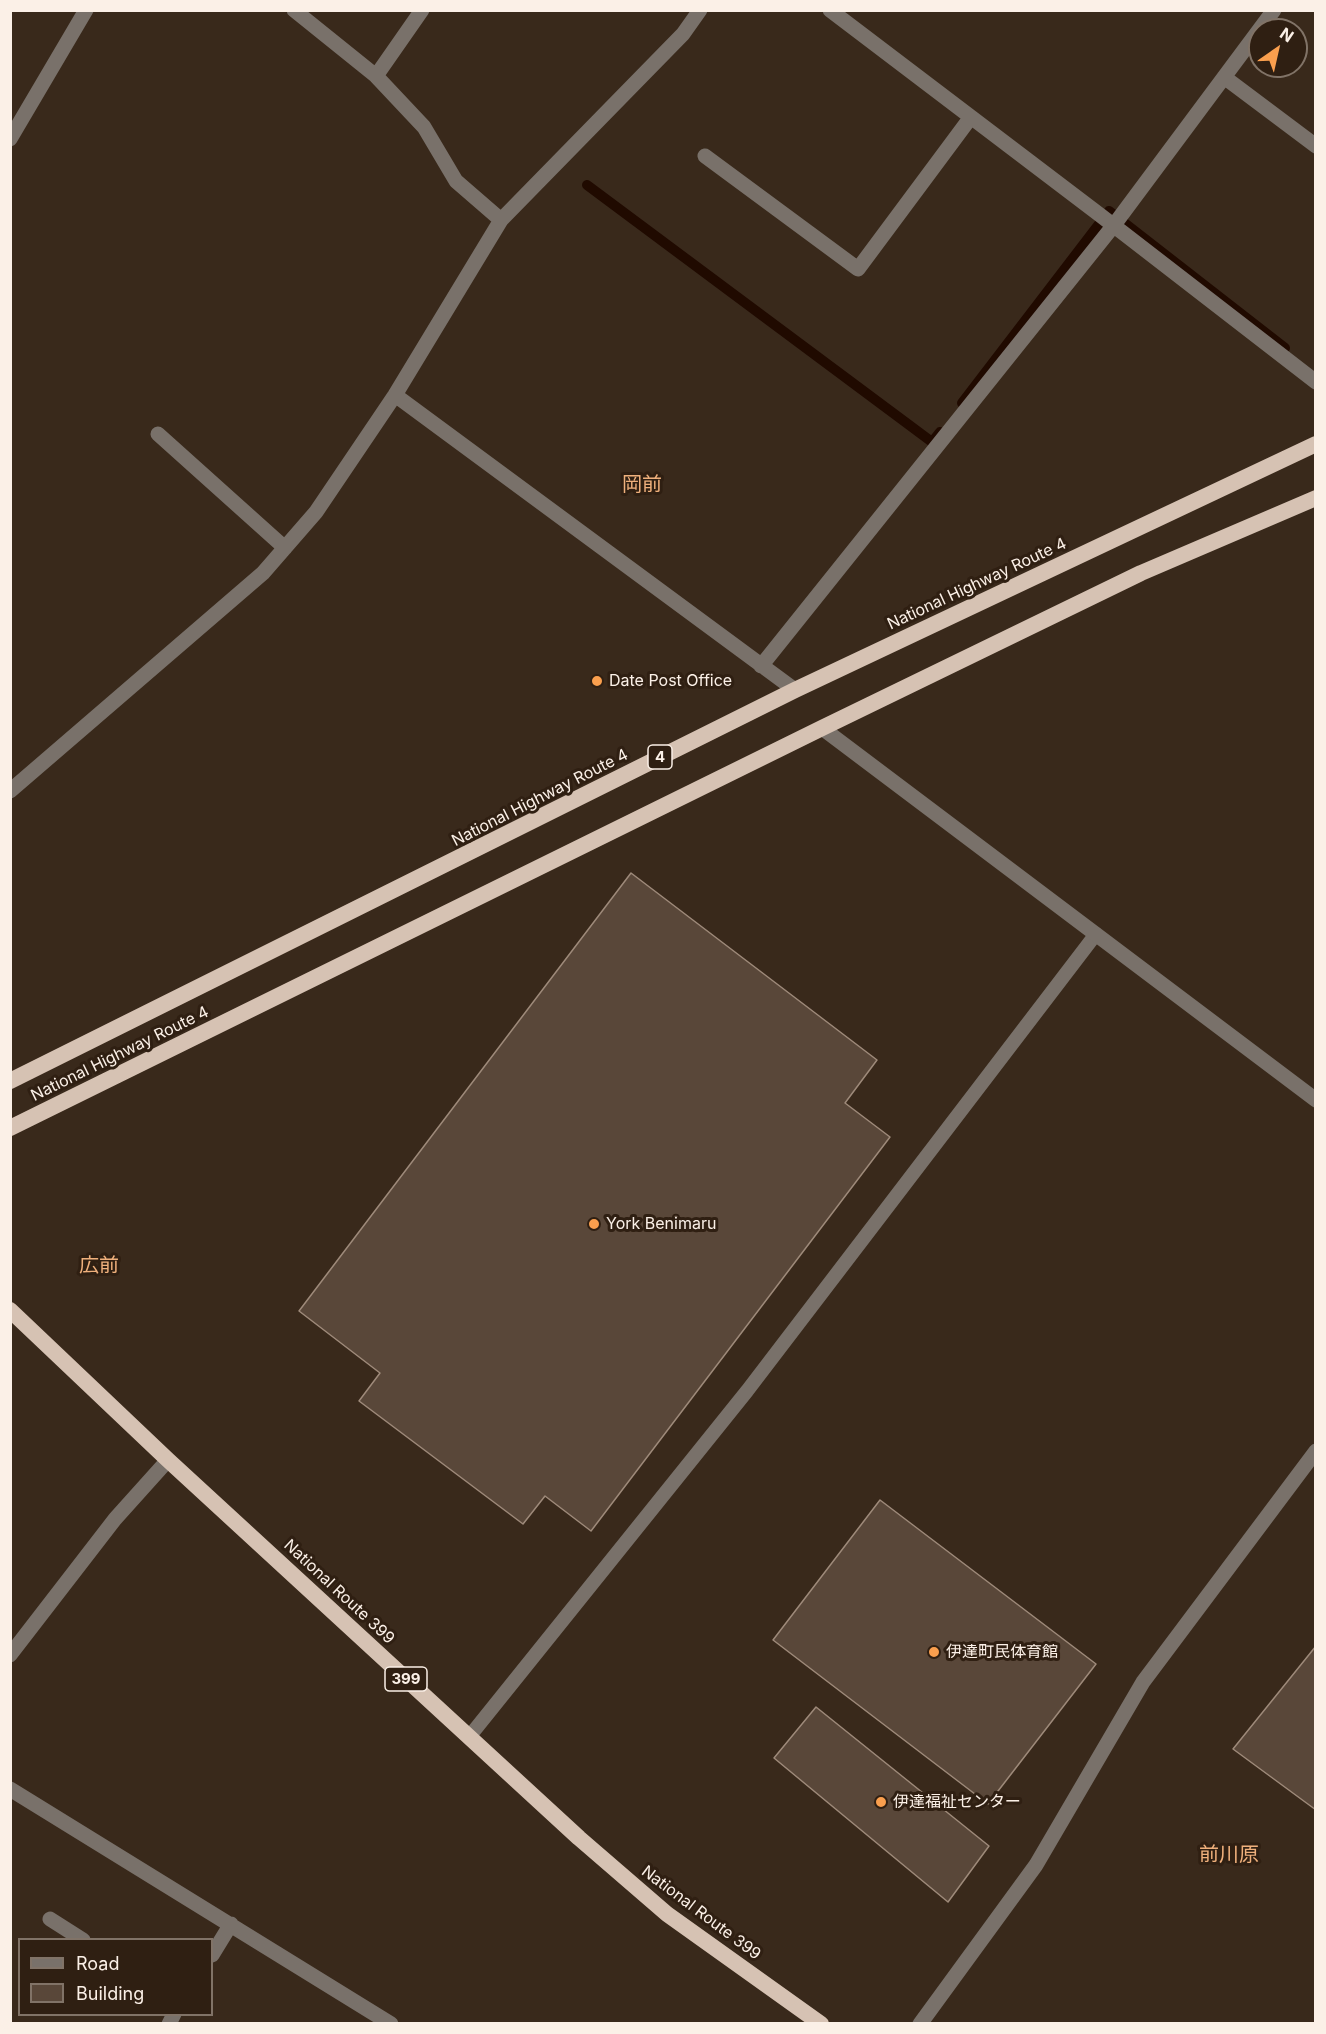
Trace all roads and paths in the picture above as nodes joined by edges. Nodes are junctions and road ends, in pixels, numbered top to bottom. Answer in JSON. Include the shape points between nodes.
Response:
{"nodes":[{"id":1,"x":86,"y":10,"type":"edge"},
{"id":2,"x":294,"y":10,"type":"edge"},
{"id":3,"x":422,"y":10,"type":"edge"},
{"id":4,"x":700,"y":10,"type":"edge"},
{"id":5,"x":830,"y":10,"type":"edge"},
{"id":6,"x":1274,"y":10,"type":"edge"},
{"id":7,"x":376,"y":76,"type":"junction"},
{"id":8,"x":1224,"y":77,"type":"junction"},
{"id":9,"x":971,"y":117,"type":"junction"},
{"id":10,"x":10,"y":139,"type":"edge"},
{"id":11,"x":1316,"y":146,"type":"edge"},
{"id":12,"x":705,"y":156,"type":"dead end"},
{"id":13,"x":1112,"y":219,"type":"junction"},
{"id":14,"x":501,"y":220,"type":"junction"},
{"id":15,"x":1316,"y":382,"type":"edge"},
{"id":16,"x":395,"y":395,"type":"junction"},
{"id":17,"x":158,"y":434,"type":"dead end"},
{"id":18,"x":1316,"y":444,"type":"edge"},
{"id":19,"x":1316,"y":498,"type":"edge"},
{"id":20,"x":285,"y":548,"type":"junction"},
{"id":21,"x":761,"y":666,"type":"junction"},
{"id":22,"x":795,"y":690,"type":"junction"},
{"id":23,"x":822,"y":728,"type":"junction"},
{"id":24,"x":10,"y":791,"type":"edge"},
{"id":25,"x":1096,"y":934,"type":"junction"},
{"id":26,"x":10,"y":1082,"type":"edge"},
{"id":27,"x":1316,"y":1100,"type":"edge"},
{"id":28,"x":10,"y":1128,"type":"edge"},
{"id":29,"x":10,"y":1310,"type":"edge"},
{"id":30,"x":1316,"y":1451,"type":"edge"},
{"id":31,"x":168,"y":1460,"type":"junction"},
{"id":32,"x":10,"y":1655,"type":"edge"},
{"id":33,"x":469,"y":1737,"type":"junction"},
{"id":34,"x":10,"y":1789,"type":"edge"},
{"id":35,"x":50,"y":1919,"type":"dead end"},
{"id":36,"x":231,"y":1924,"type":"junction"},
{"id":37,"x":80,"y":1938,"type":"edge"},
{"id":38,"x":213,"y":1953,"type":"edge"},
{"id":39,"x":391,"y":2024,"type":"edge"},
{"id":40,"x":821,"y":2024,"type":"edge"},
{"id":41,"x":920,"y":2024,"type":"edge"}],
"edges":[{"from":1,"to":10,"type":"street"},
{"from":2,"to":7,"type":"street"},
{"from":3,"to":7,"type":"street"},
{"from":4,"to":14,"type":"street","via":[[682,34]]},
{"from":5,"to":9,"type":"street"},
{"from":6,"to":8,"type":"street"},
{"from":7,"to":14,"type":"street","via":[[424,127],[456,181]]},
{"from":8,"to":11,"type":"street"},
{"from":8,"to":13,"type":"street"},
{"from":9,"to":12,"type":"street","via":[[858,269]]},
{"from":9,"to":13,"type":"street"},
{"from":13,"to":15,"type":"street"},
{"from":13,"to":21,"type":"street"},
{"from":14,"to":16,"type":"street"},
{"from":16,"to":20,"type":"street","via":[[316,512]]},
{"from":16,"to":21,"type":"street"},
{"from":17,"to":20,"type":"street"},
{"from":18,"to":22,"type":"highway","name":"National Highway Route 4","number":"4"},
{"from":19,"to":23,"type":"highway","name":"National Highway Route 4","via":[[1141,573]]},
{"from":20,"to":24,"type":"street","via":[[263,573]]},
{"from":21,"to":22,"type":"street"},
{"from":22,"to":26,"type":"highway","name":"National Highway Route 4","number":"4"},
{"from":23,"to":25,"type":"street"},
{"from":23,"to":28,"type":"highway","name":"National Highway Route 4"},
{"from":25,"to":27,"type":"street"},
{"from":25,"to":33,"type":"lane","via":[[747,1391]]},
{"from":29,"to":31,"type":"highway","name":"National Route 399","number":"399"},
{"from":30,"to":41,"type":"street","via":[[1143,1682],[1036,1865]]},
{"from":31,"to":32,"type":"street","via":[[115,1519]]},
{"from":31,"to":33,"type":"highway","name":"National Route 399","number":"399"},
{"from":33,"to":40,"type":"highway","name":"National Route 399","number":"399","via":[[667,1914]]},
{"from":34,"to":36,"type":"street"},
{"from":35,"to":37,"type":"street"},
{"from":36,"to":38,"type":"street"},
{"from":36,"to":39,"type":"street"}]}
